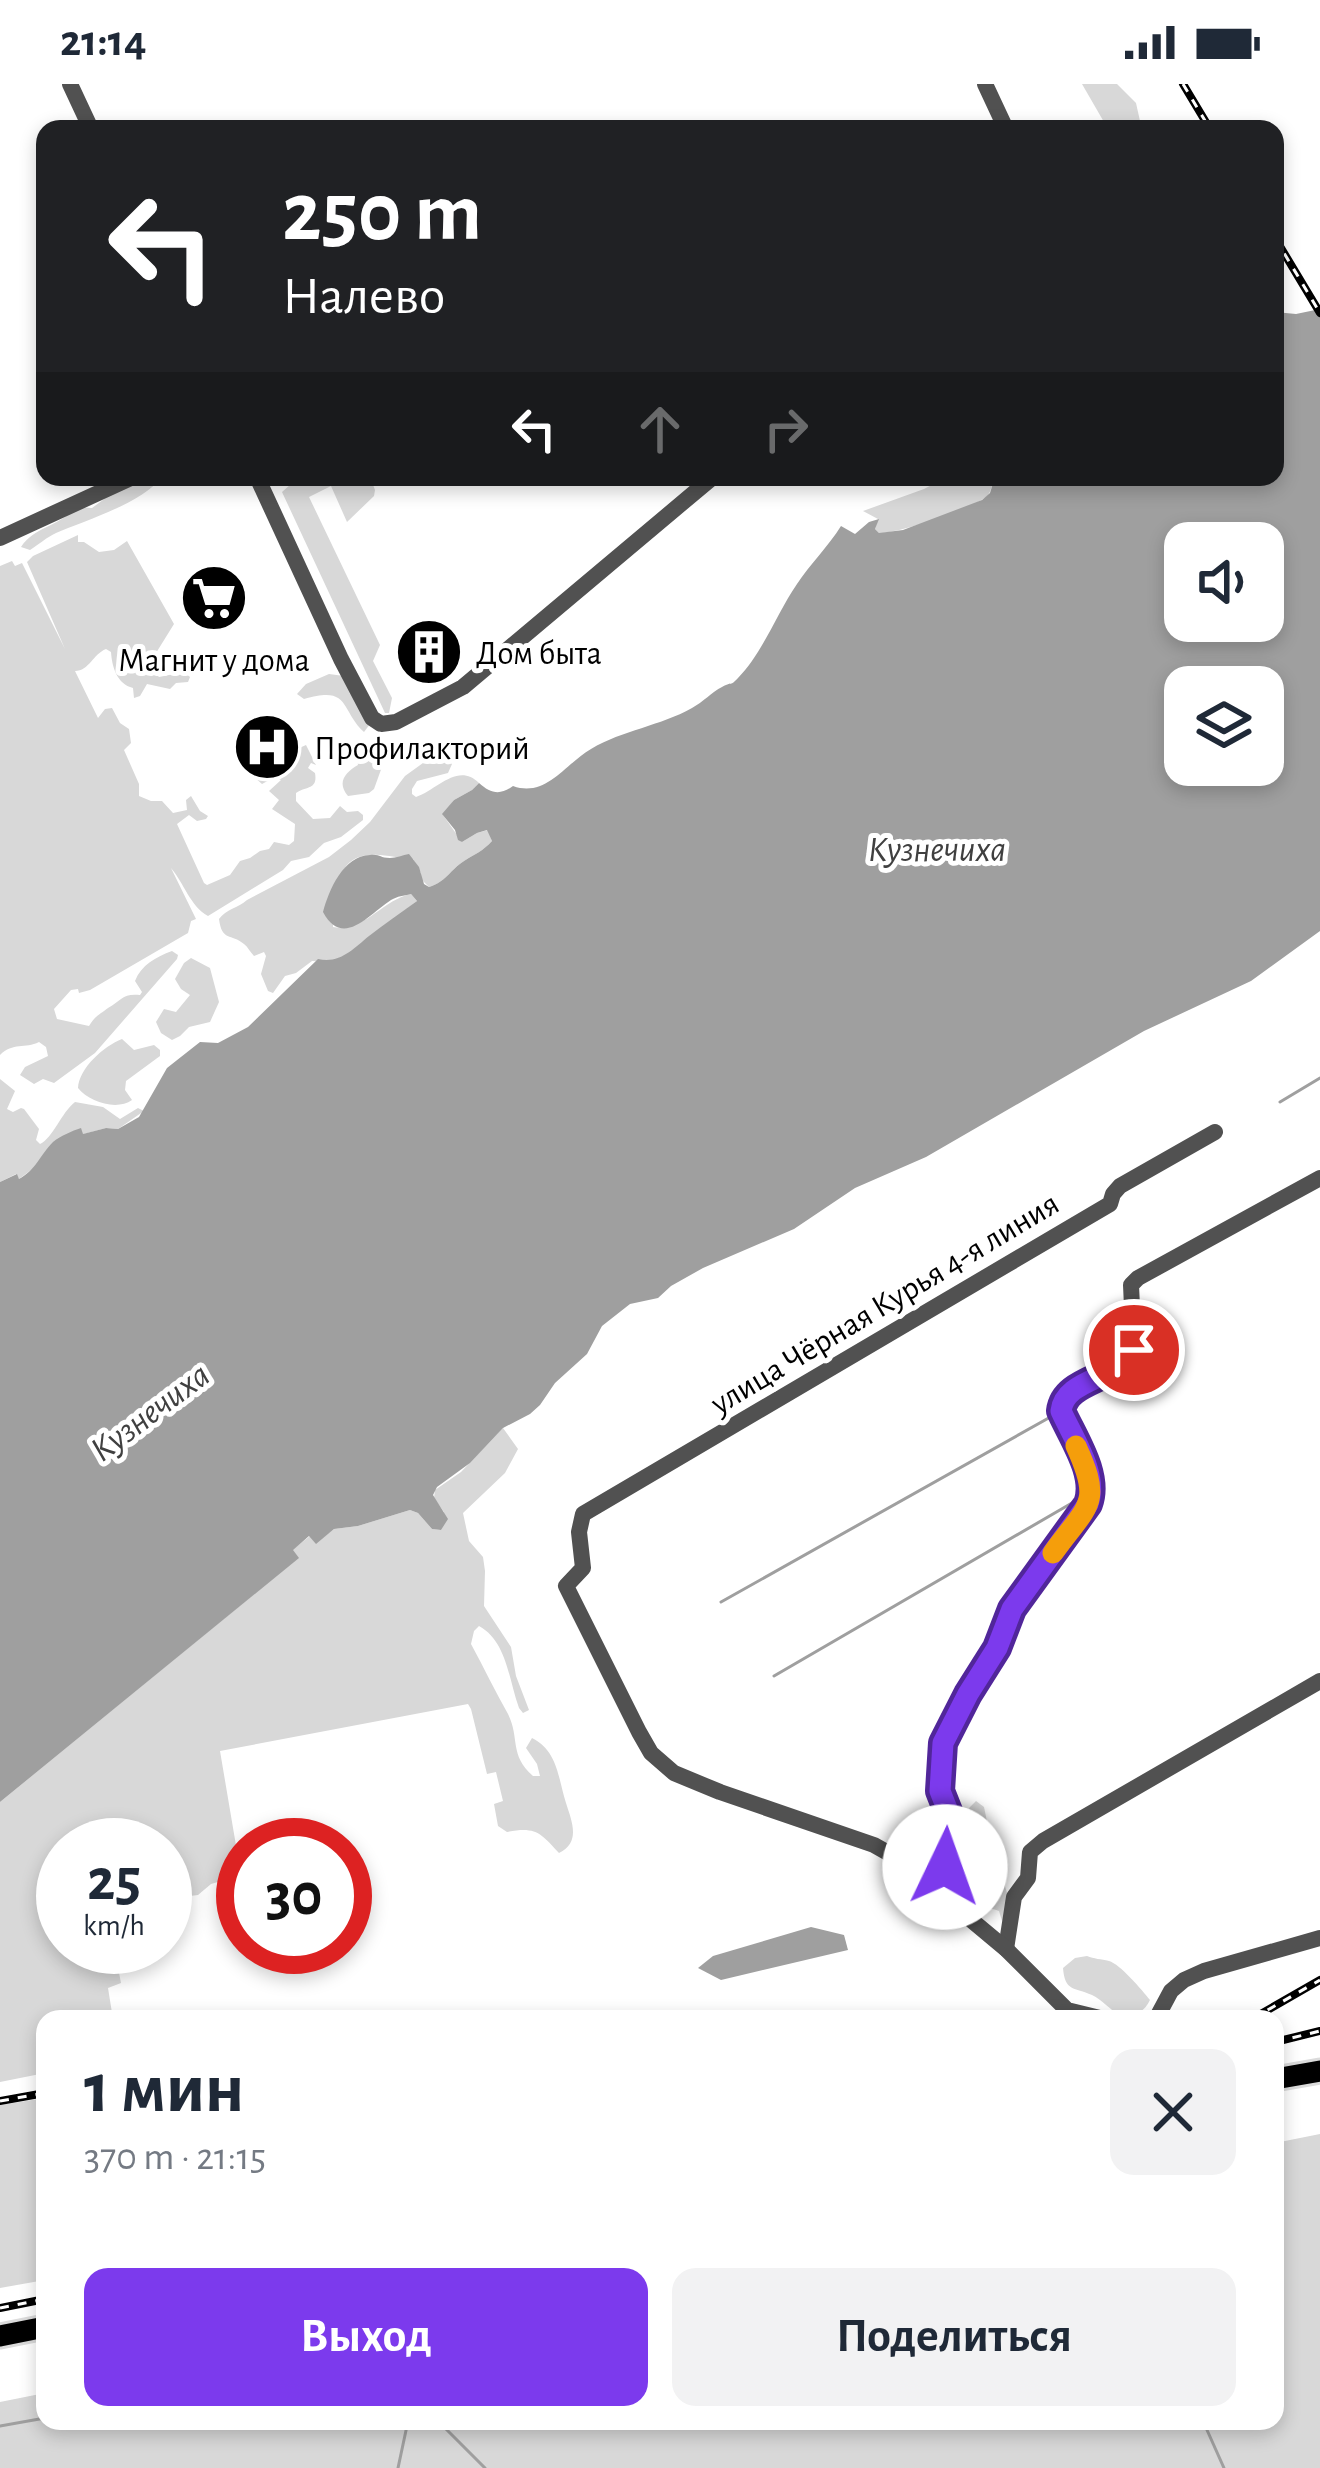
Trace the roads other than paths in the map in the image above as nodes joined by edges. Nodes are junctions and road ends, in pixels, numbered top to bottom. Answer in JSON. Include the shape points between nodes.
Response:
{"nodes":[{"id":1,"x":70,"y":84,"type":"edge"},
{"id":2,"x":985,"y":84,"type":"edge"},
{"id":3,"x":87,"y":120,"type":"edge"},
{"id":4,"x":1002,"y":120,"type":"edge"},
{"id":5,"x":113,"y":486,"type":"edge"},
{"id":6,"x":261,"y":486,"type":"edge"},
{"id":7,"x":702,"y":486,"type":"edge"},
{"id":8,"x":0,"y":538,"type":"edge"},
{"id":9,"x":1215,"y":1132,"type":"dead end"},
{"id":10,"x":1320,"y":1178,"type":"edge"},
{"id":11,"x":1320,"y":1681,"type":"edge"},
{"id":12,"x":934,"y":1891,"type":"junction"},
{"id":13,"x":1320,"y":1938,"type":"edge"},
{"id":14,"x":1006,"y":1949,"type":"junction"},
{"id":15,"x":1067,"y":2010,"type":"edge"},
{"id":16,"x":1161,"y":2010,"type":"edge"},
{"id":17,"x":1320,"y":2071,"type":"edge"},
{"id":18,"x":1284,"y":2077,"type":"edge"},
{"id":19,"x":36,"y":2329,"type":"edge"},
{"id":20,"x":0,"y":2336,"type":"edge"}],
"edges":[{"from":1,"to":3,"type":"street"},
{"from":2,"to":4,"type":"street"},
{"from":5,"to":8,"type":"street"},
{"from":6,"to":7,"type":"street","via":[[341,659],[381,724],[463,687]]},
{"from":9,"to":12,"type":"street","name":"улица Чёрная Курья 4-я линия","via":[[1120,1186],[1110,1204],[580,1522],[583,1568],[566,1586],[651,1753],[704,1786],[874,1846]]},
{"from":10,"to":12,"type":"street","via":[[1138,1278],[1131,1285],[1134,1350],[1127,1362],[1063,1399],[1092,1494],[1012,1609],[943,1743],[940,1791],[955,1844]]},
{"from":11,"to":14,"type":"street","via":[[1030,1852]]},
{"from":12,"to":14,"type":"street"},
{"from":13,"to":16,"type":"street","via":[[1184,1980]]},
{"from":14,"to":15,"type":"street"},
{"from":17,"to":18,"type":"main road"},
{"from":19,"to":20,"type":"main road"}]}
